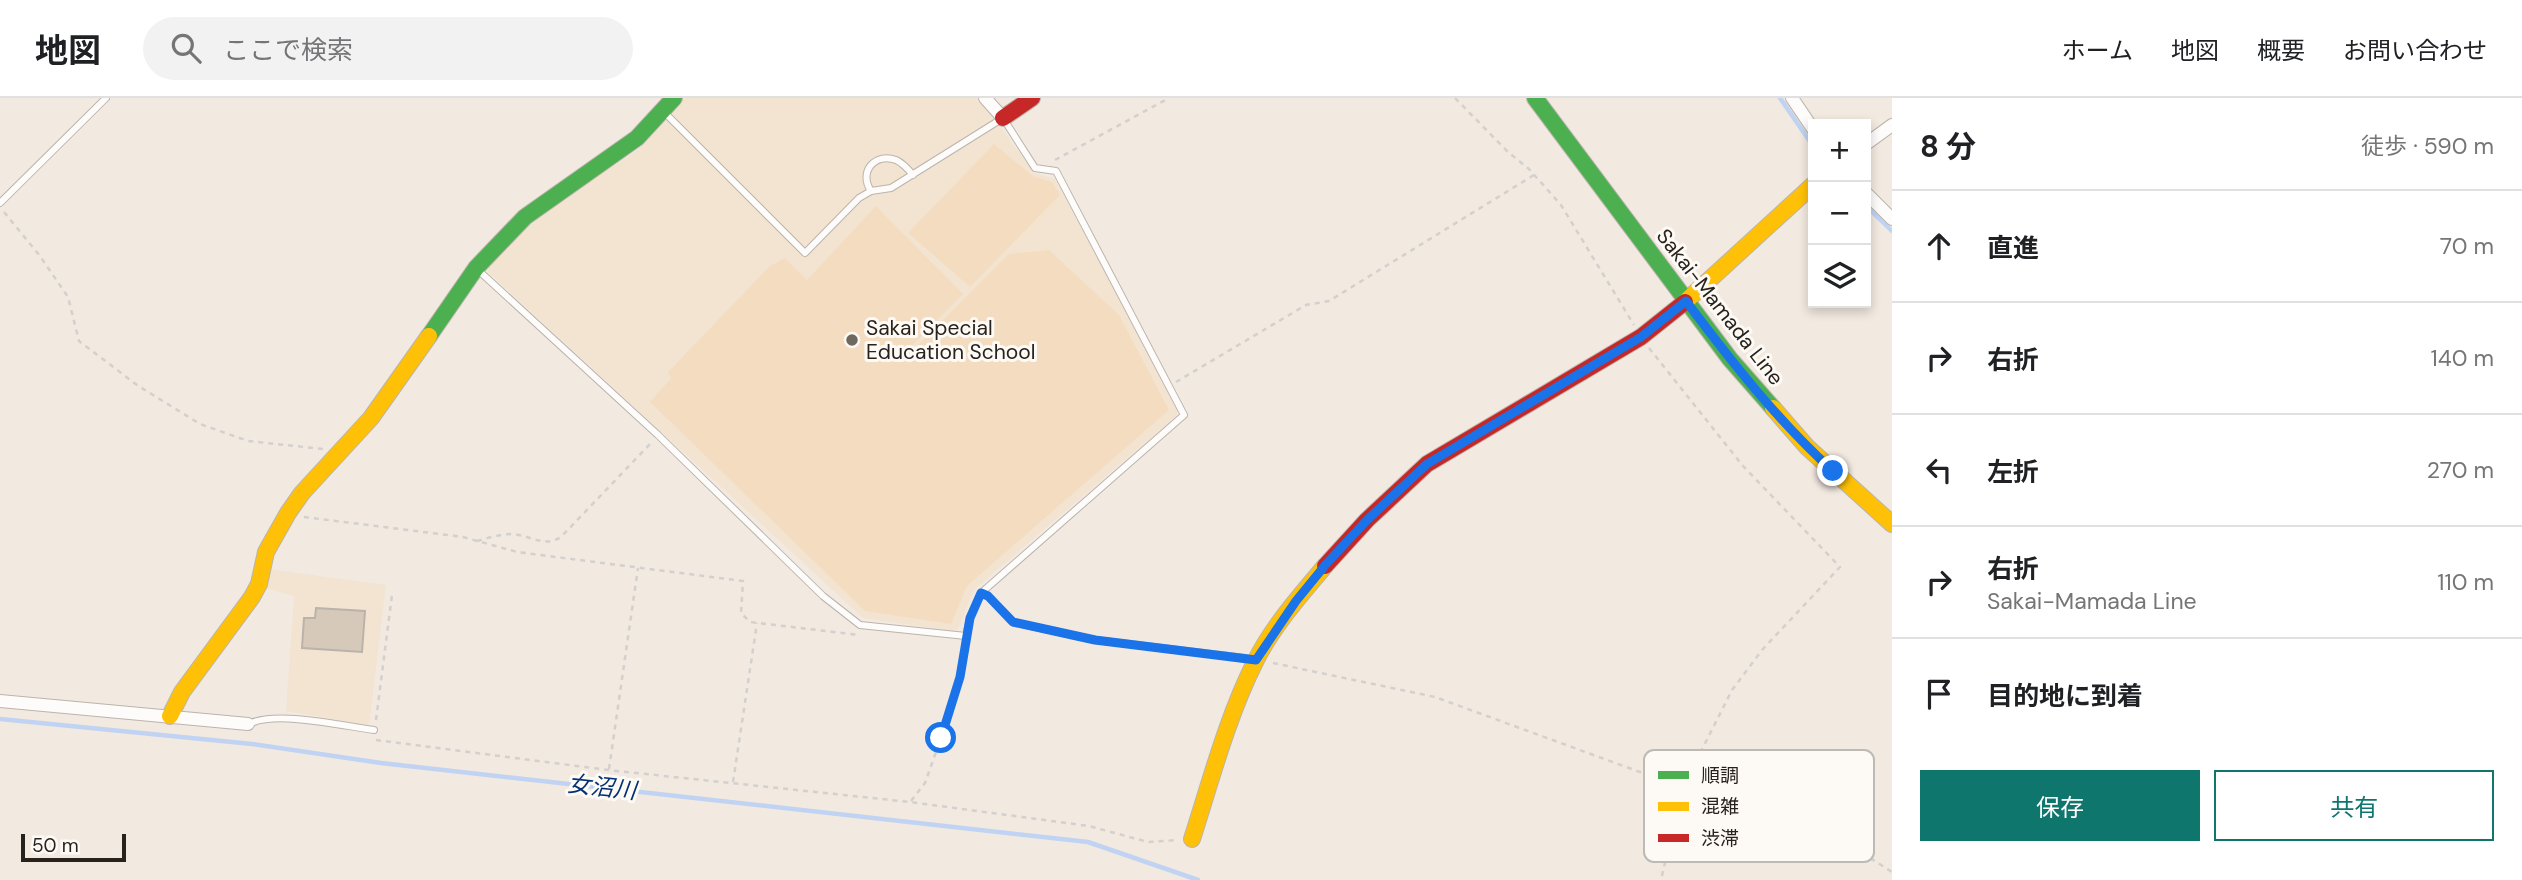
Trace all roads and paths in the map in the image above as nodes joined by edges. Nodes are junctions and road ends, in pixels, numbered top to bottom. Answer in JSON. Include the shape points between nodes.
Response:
{"nodes":[{"id":1,"x":106,"y":98,"type":"edge"},
{"id":2,"x":674,"y":98,"type":"edge"},
{"id":3,"x":985,"y":98,"type":"edge"},
{"id":4,"x":1032,"y":98,"type":"edge"},
{"id":5,"x":1170,"y":98,"type":"edge"},
{"id":6,"x":1455,"y":98,"type":"edge"},
{"id":7,"x":1535,"y":98,"type":"edge"},
{"id":8,"x":1792,"y":98,"type":"edge"},
{"id":9,"x":662,"y":111,"type":"junction"},
{"id":10,"x":1003,"y":118,"type":"junction"},
{"id":11,"x":1808,"y":122,"type":"edge"},
{"id":12,"x":1892,"y":125,"type":"edge"},
{"id":13,"x":1871,"y":140,"type":"edge"},
{"id":14,"x":1045,"y":169,"type":"junction"},
{"id":15,"x":913,"y":175,"type":"junction"},
{"id":16,"x":1534,"y":175,"type":"junction"},
{"id":17,"x":1808,"y":190,"type":"edge"},
{"id":18,"x":871,"y":191,"type":"junction"},
{"id":19,"x":1871,"y":198,"type":"edge"},
{"id":20,"x":0,"y":205,"type":"edge"},
{"id":21,"x":1892,"y":219,"type":"edge"},
{"id":22,"x":476,"y":268,"type":"junction"},
{"id":23,"x":1686,"y":301,"type":"junction"},
{"id":24,"x":1641,"y":337,"type":"junction"},
{"id":25,"x":1170,"y":386,"type":"junction"},
{"id":26,"x":658,"y":435,"type":"junction"},
{"id":27,"x":340,"y":451,"type":"junction"},
{"id":28,"x":288,"y":513,"type":"junction"},
{"id":29,"x":1892,"y":524,"type":"edge"},
{"id":30,"x":477,"y":541,"type":"junction"},
{"id":31,"x":638,"y":568,"type":"junction"},
{"id":32,"x":981,"y":593,"type":"junction"},
{"id":33,"x":392,"y":594,"type":"dead end"},
{"id":34,"x":757,"y":623,"type":"junction"},
{"id":35,"x":879,"y":627,"type":"junction"},
{"id":36,"x":966,"y":636,"type":"junction"},
{"id":37,"x":1256,"y":660,"type":"junction"},
{"id":38,"x":0,"y":701,"type":"edge"},
{"id":39,"x":170,"y":716,"type":"junction"},
{"id":40,"x":248,"y":724,"type":"joint"},
{"id":41,"x":374,"y":730,"type":"junction"},
{"id":42,"x":1702,"y":750,"type":"edge"},
{"id":43,"x":608,"y":770,"type":"junction"},
{"id":44,"x":1644,"y":775,"type":"edge"},
{"id":45,"x":733,"y":783,"type":"junction"},
{"id":46,"x":910,"y":802,"type":"junction"},
{"id":47,"x":1192,"y":839,"type":"joint"},
{"id":48,"x":1874,"y":860,"type":"edge"},
{"id":49,"x":1665,"y":862,"type":"edge"},
{"id":50,"x":1892,"y":872,"type":"edge"},
{"id":51,"x":1661,"y":880,"type":"edge"}],
"edges":[{"from":1,"to":20,"type":"lane"},
{"from":2,"to":9,"type":"street"},
{"from":3,"to":10,"type":"street"},
{"from":4,"to":10,"type":"street"},
{"from":5,"to":14,"type":"path","via":[[1055,159]]},
{"from":6,"to":16,"type":"path"},
{"from":7,"to":23,"type":"street","name":"Sakai-Mamada Line"},
{"from":8,"to":11,"type":"street"},
{"from":9,"to":18,"type":"lane","via":[[805,253]]},
{"from":9,"to":22,"type":"street","via":[[637,138],[525,217]]},
{"from":10,"to":14,"type":"lane","via":[[1035,168]]},
{"from":10,"to":15,"type":"lane"},
{"from":12,"to":13,"type":"street"},
{"from":14,"to":25,"type":"lane","via":[[1056,171]]},
{"from":15,"to":18,"type":"lane","via":[[891,188]]},
{"from":15,"to":18,"type":"lane","via":[[898,161],[876,160],[866,174]]},
{"from":16,"to":24,"type":"path","via":[[1561,205]]},
{"from":16,"to":25,"type":"path","via":[[1329,301],[1306,306]]},
{"from":17,"to":23,"type":"street"},
{"from":19,"to":21,"type":"street"},
{"from":20,"to":27,"type":"path","via":[[68,297],[79,341],[137,385],[200,424],[248,441]]},
{"from":22,"to":26,"type":"lane"},
{"from":22,"to":27,"type":"street","via":[[370,418]]},
{"from":23,"to":24,"type":"street"},
{"from":23,"to":29,"type":"street","name":"Sakai-Mamada Line","via":[[1807,447]]},
{"from":24,"to":37,"type":"street","via":[[1427,464],[1327,563]]},
{"from":24,"to":42,"type":"path","via":[[1743,466],[1840,567],[1762,650],[1732,690]]},
{"from":25,"to":32,"type":"lane","via":[[1184,415]]},
{"from":26,"to":30,"type":"path","via":[[553,542],[515,534]]},
{"from":26,"to":35,"type":"lane","via":[[823,596],[860,625]]},
{"from":27,"to":28,"type":"street"},
{"from":28,"to":30,"type":"path"},
{"from":28,"to":39,"type":"street","via":[[266,552],[252,597],[181,692]]},
{"from":30,"to":31,"type":"path","via":[[517,552]]},
{"from":31,"to":34,"type":"path","via":[[743,581],[741,613]]},
{"from":31,"to":43,"type":"path"},
{"from":32,"to":36,"type":"lane"},
{"from":32,"to":37,"type":"lane","via":[[1013,622],[1095,640]]},
{"from":33,"to":41,"type":"path"},
{"from":34,"to":35,"type":"path","via":[[854,636]]},
{"from":34,"to":45,"type":"path"},
{"from":35,"to":36,"type":"lane"},
{"from":36,"to":46,"type":"path","via":[[960,677],[941,738],[925,783]]},
{"from":37,"to":44,"type":"path","via":[[1435,697]]},
{"from":37,"to":47,"type":"street","via":[[1230,721]]},
{"from":38,"to":39,"type":"street"},
{"from":39,"to":40,"type":"street"},
{"from":40,"to":41,"type":"lane","via":[[284,718]]},
{"from":41,"to":43,"type":"path","via":[[373,740]]},
{"from":43,"to":45,"type":"path"},
{"from":45,"to":46,"type":"path"},
{"from":46,"to":47,"type":"path","via":[[1089,826],[1148,842]]},
{"from":48,"to":50,"type":"path"},
{"from":49,"to":51,"type":"path"}]}
